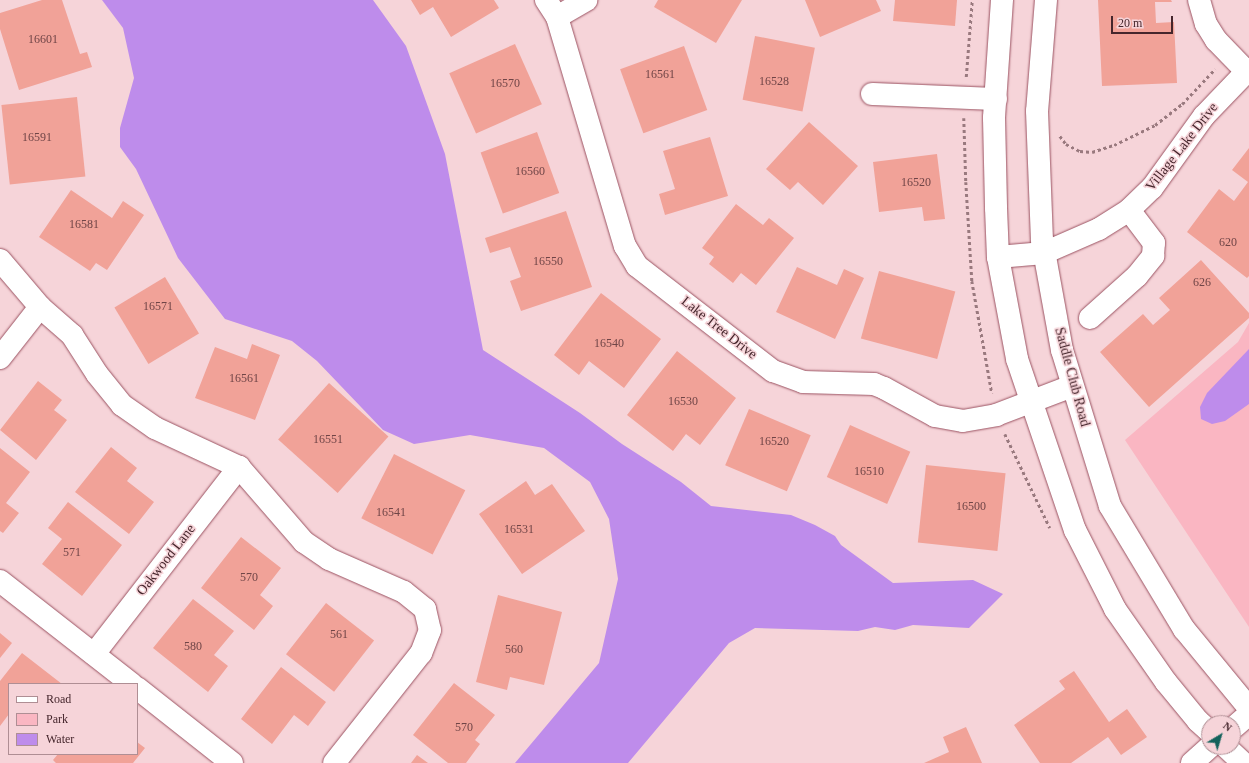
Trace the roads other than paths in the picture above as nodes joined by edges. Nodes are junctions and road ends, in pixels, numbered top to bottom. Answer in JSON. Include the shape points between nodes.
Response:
{"nodes":[{"id":1,"x":586,"y":0,"type":"edge"},
{"id":2,"x":1002,"y":0,"type":"edge"},
{"id":3,"x":1046,"y":0,"type":"edge"},
{"id":4,"x":1199,"y":0,"type":"edge"},
{"id":5,"x":551,"y":8,"type":"edge"},
{"id":6,"x":1247,"y":70,"type":"edge"},
{"id":7,"x":872,"y":94,"type":"dead end"},
{"id":8,"x":996,"y":99,"type":"junction"},
{"id":9,"x":1129,"y":210,"type":"junction"},
{"id":10,"x":1044,"y":252,"type":"junction"},
{"id":11,"x":998,"y":257,"type":"junction"},
{"id":12,"x":0,"y":260,"type":"edge"},
{"id":13,"x":40,"y":307,"type":"junction"},
{"id":14,"x":1090,"y":318,"type":"dead end"},
{"id":15,"x":0,"y":358,"type":"edge"},
{"id":16,"x":1072,"y":386,"type":"junction"},
{"id":17,"x":1031,"y":402,"type":"junction"},
{"id":18,"x":239,"y":467,"type":"junction"},
{"id":19,"x":0,"y":581,"type":"edge"},
{"id":20,"x":94,"y":654,"type":"junction"},
{"id":21,"x":131,"y":683,"type":"edge"},
{"id":22,"x":138,"y":689,"type":"edge"},
{"id":23,"x":1249,"y":708,"type":"edge"},
{"id":24,"x":1249,"y":714,"type":"edge"},
{"id":25,"x":1241,"y":721,"type":"edge"},
{"id":26,"x":1201,"y":724,"type":"edge"},
{"id":27,"x":1201,"y":755,"type":"edge"},
{"id":28,"x":1234,"y":755,"type":"edge"},
{"id":29,"x":232,"y":763,"type":"edge"},
{"id":30,"x":334,"y":763,"type":"edge"},
{"id":31,"x":1192,"y":763,"type":"edge"},
{"id":32,"x":1243,"y":763,"type":"edge"}],
"edges":[{"from":1,"to":5,"type":"street"},
{"from":2,"to":8,"type":"street"},
{"from":3,"to":10,"type":"street","name":"Saddle Club Road","via":[[1037,111]]},
{"from":4,"to":6,"type":"street","via":[[1206,24],[1216,40]]},
{"from":5,"to":17,"type":"street","name":"Lake Tree Drive","via":[[625,246],[637,266],[773,371],[803,382],[874,384],[935,416],[963,421],[996,415]]},
{"from":6,"to":9,"type":"street","name":"Village Lake Drive","via":[[1204,116],[1152,188]]},
{"from":7,"to":8,"type":"street"},
{"from":8,"to":11,"type":"street","via":[[994,126]]},
{"from":9,"to":10,"type":"street","name":"Village Lake Drive","via":[[1099,229]]},
{"from":9,"to":14,"type":"street","via":[[1154,243],[1153,256],[1137,276]]},
{"from":10,"to":11,"type":"street","name":"Village Lake Drive"},
{"from":10,"to":16,"type":"street","name":"Saddle Club Road","via":[[1062,350]]},
{"from":11,"to":17,"type":"street","via":[[1017,360]]},
{"from":12,"to":13,"type":"street"},
{"from":13,"to":15,"type":"street"},
{"from":13,"to":18,"type":"street","via":[[72,335],[97,374],[122,405],[155,428]]},
{"from":16,"to":17,"type":"street","name":"Lake Tree Drive"},
{"from":16,"to":23,"type":"street","name":"Saddle Club Road","via":[[1110,506],[1184,629]]},
{"from":17,"to":26,"type":"street","via":[[1074,530],[1115,609],[1166,682]]},
{"from":18,"to":20,"type":"street","name":"Oakwood Lane"},
{"from":18,"to":30,"type":"street","via":[[304,542],[329,559],[404,592],[425,609],[430,630],[421,653]]},
{"from":19,"to":20,"type":"street"},
{"from":20,"to":21,"type":"street"},
{"from":22,"to":29,"type":"street"},
{"from":24,"to":25,"type":"street"},
{"from":27,"to":31,"type":"street"},
{"from":28,"to":32,"type":"street"}]}
